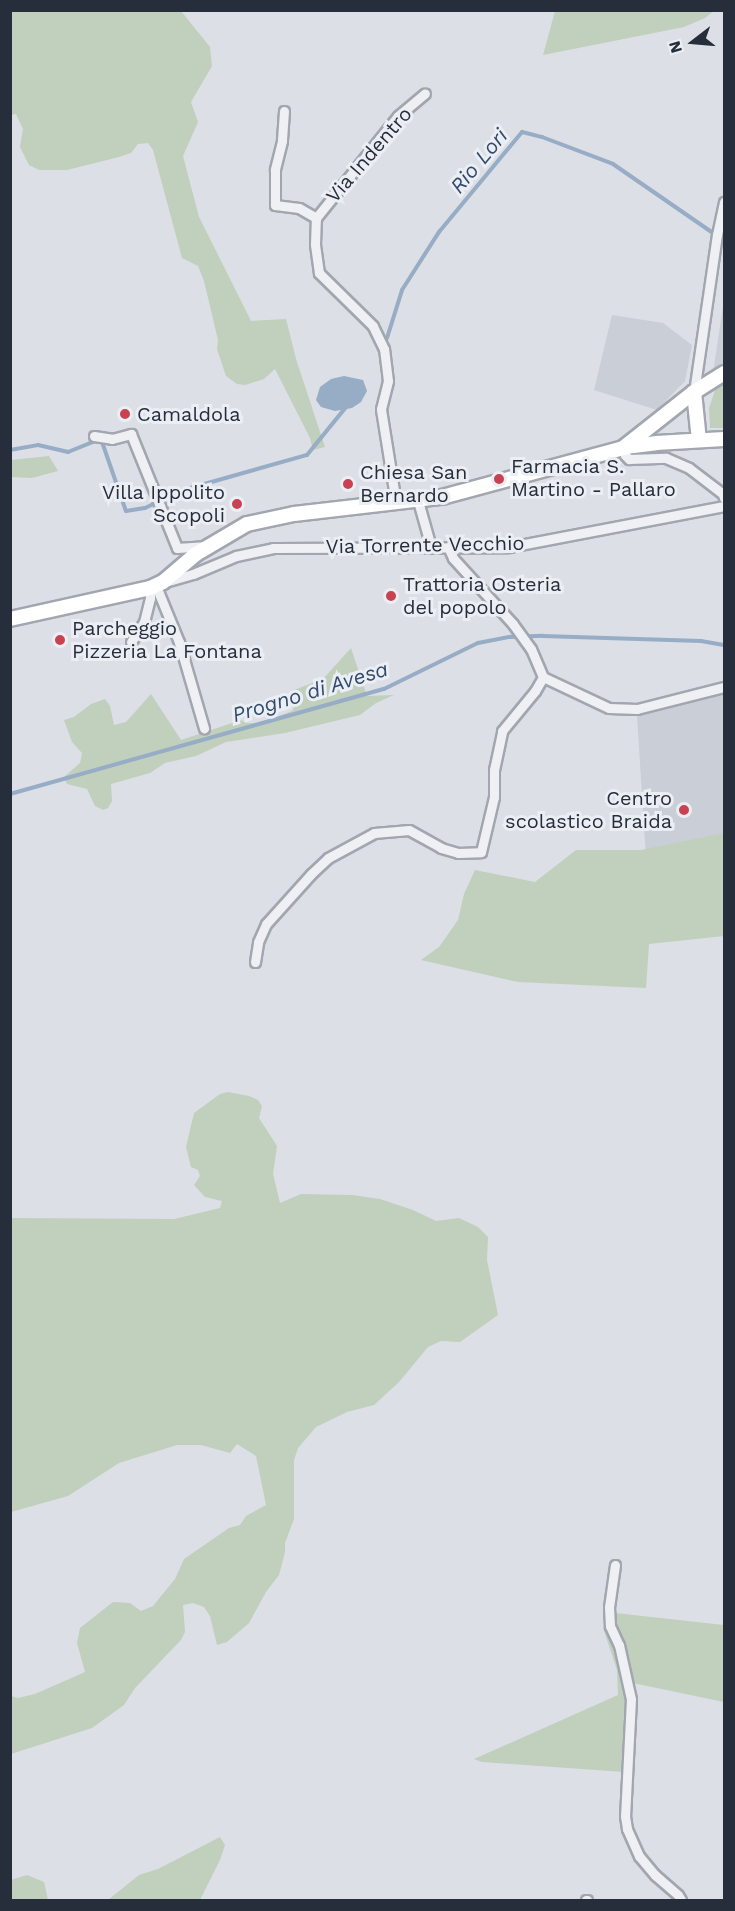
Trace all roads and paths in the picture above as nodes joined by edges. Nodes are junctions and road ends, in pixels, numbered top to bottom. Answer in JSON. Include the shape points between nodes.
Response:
{"nodes":[{"id":1,"x":424,"y":93,"type":"dead end"},
{"id":2,"x":284,"y":111,"type":"dead end"},
{"id":3,"x":724,"y":202,"type":"edge"},
{"id":4,"x":316,"y":218,"type":"junction"},
{"id":5,"x":724,"y":373,"type":"edge"},
{"id":6,"x":694,"y":392,"type":"junction"},
{"id":7,"x":94,"y":436,"type":"dead end"},
{"id":8,"x":724,"y":439,"type":"edge"},
{"id":9,"x":699,"y":440,"type":"junction"},
{"id":10,"x":623,"y":448,"type":"junction"},
{"id":11,"x":724,"y":498,"type":"edge"},
{"id":12,"x":418,"y":501,"type":"junction"},
{"id":13,"x":396,"y":503,"type":"junction"},
{"id":14,"x":724,"y":506,"type":"edge"},
{"id":15,"x":209,"y":546,"type":"junction"},
{"id":16,"x":431,"y":547,"type":"junction"},
{"id":17,"x":448,"y":548,"type":"junction"},
{"id":18,"x":156,"y":585,"type":"junction"},
{"id":19,"x":10,"y":619,"type":"edge"},
{"id":20,"x":131,"y":642,"type":"dead end"},
{"id":21,"x":543,"y":677,"type":"junction"},
{"id":22,"x":724,"y":687,"type":"edge"},
{"id":23,"x":204,"y":728,"type":"dead end"},
{"id":24,"x":255,"y":962,"type":"dead end"},
{"id":25,"x":615,"y":1565,"type":"dead end"},
{"id":26,"x":681,"y":1900,"type":"edge"}],
"edges":[{"from":1,"to":4,"type":"street","name":"Via Indentro","via":[[398,116]]},
{"from":2,"to":4,"type":"street","name":"Via Indentro","via":[[275,170],[275,205],[299,208]]},
{"from":3,"to":6,"type":"street"},
{"from":4,"to":13,"type":"street","name":"Via Indentro","via":[[319,273],[373,327],[384,349],[388,381],[381,409]]},
{"from":5,"to":6,"type":"street"},
{"from":6,"to":9,"type":"street"},
{"from":6,"to":10,"type":"street"},
{"from":7,"to":15,"type":"street","via":[[112,439],[131,434],[177,548]]},
{"from":8,"to":9,"type":"street"},
{"from":9,"to":10,"type":"street"},
{"from":10,"to":11,"type":"street","via":[[630,459],[666,458],[689,468]]},
{"from":10,"to":12,"type":"street"},
{"from":12,"to":13,"type":"street"},
{"from":12,"to":16,"type":"street"},
{"from":13,"to":15,"type":"street","via":[[294,514],[247,524]]},
{"from":14,"to":17,"type":"street","name":"Via Torrente Vecchio","via":[[520,545]]},
{"from":15,"to":18,"type":"street"},
{"from":16,"to":17,"type":"street","name":"Via Torrente Vecchio"},
{"from":16,"to":18,"type":"street","name":"Via Torrente Vecchio","via":[[273,548],[236,556]]},
{"from":17,"to":21,"type":"street","via":[[517,629]]},
{"from":18,"to":19,"type":"street"},
{"from":18,"to":20,"type":"street","via":[[144,622]]},
{"from":18,"to":23,"type":"street","via":[[179,642]]},
{"from":21,"to":22,"type":"street","via":[[609,708],[637,710]]},
{"from":21,"to":24,"type":"street","via":[[502,731],[494,770],[494,797],[481,852],[458,853],[441,848],[409,830],[374,833],[328,858],[310,874],[266,924]]},
{"from":25,"to":26,"type":"street","via":[[610,1626],[619,1645],[631,1699],[627,1828],[639,1856]]}]}
